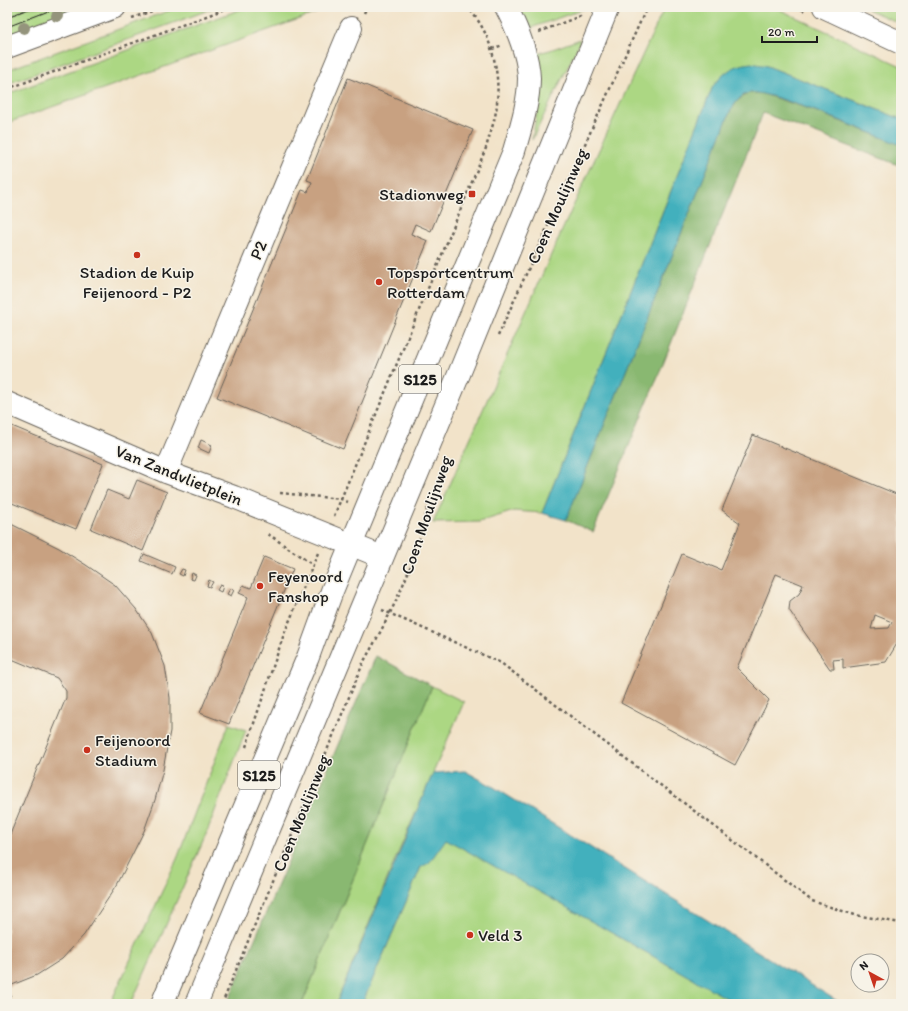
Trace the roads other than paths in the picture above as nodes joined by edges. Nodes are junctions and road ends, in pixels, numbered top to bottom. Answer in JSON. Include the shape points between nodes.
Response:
{"nodes":[{"id":1,"x":115,"y":7,"type":"edge"},
{"id":2,"x":506,"y":7,"type":"edge"},
{"id":3,"x":824,"y":7,"type":"edge"},
{"id":4,"x":599,"y":10,"type":"edge"},
{"id":5,"x":351,"y":28,"type":"dead end"},
{"id":6,"x":901,"y":43,"type":"edge"},
{"id":7,"x":7,"y":47,"type":"edge"},
{"id":8,"x":7,"y":403,"type":"edge"},
{"id":9,"x":166,"y":472,"type":"junction"},
{"id":10,"x":352,"y":544,"type":"junction"},
{"id":11,"x":382,"y":557,"type":"junction"},
{"id":12,"x":162,"y":1004,"type":"edge"},
{"id":13,"x":196,"y":1004,"type":"edge"}],
"edges":[{"from":1,"to":7,"type":"main road"},
{"from":2,"to":10,"type":"main road","number":"S125","via":[[520,39],[529,77],[526,102],[514,151]]},
{"from":3,"to":6,"type":"main road"},
{"from":4,"to":11,"type":"main road","name":"Coen Moulijnweg","number":"S125"},
{"from":5,"to":9,"type":"main road","name":"P2"},
{"from":8,"to":9,"type":"main road","name":"Van Zandvlietplein"},
{"from":9,"to":10,"type":"main road","name":"Van Zandvlietplein"},
{"from":10,"to":11,"type":"main road","name":"Van Zandvlietplein"},
{"from":10,"to":12,"type":"main road","number":"S125","via":[[308,657]]},
{"from":11,"to":13,"type":"main road","name":"Coen Moulijnweg","number":"S125"}]}
